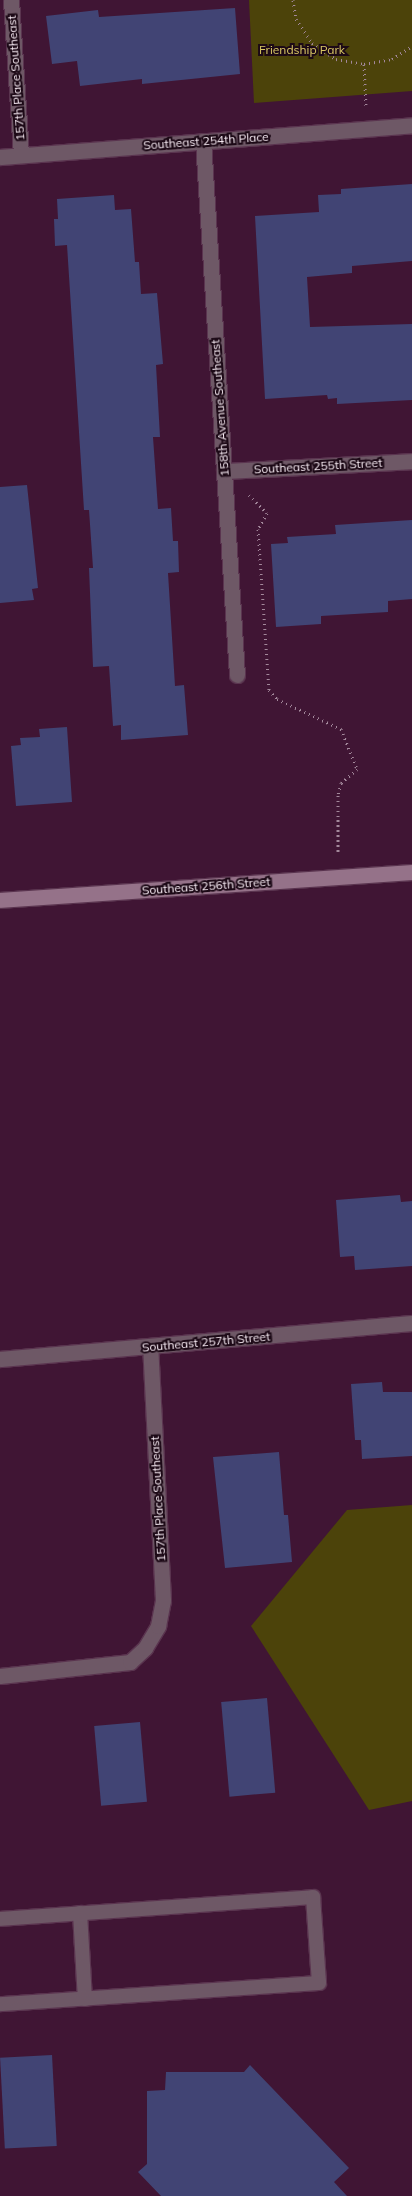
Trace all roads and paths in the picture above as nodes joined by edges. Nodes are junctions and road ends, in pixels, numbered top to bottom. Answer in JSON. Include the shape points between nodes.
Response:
{"nodes":[{"id":1,"x":11,"y":0,"type":"edge"},
{"id":2,"x":292,"y":0,"type":"edge"},
{"id":3,"x":412,"y":46,"type":"edge"},
{"id":4,"x":364,"y":64,"type":"junction"},
{"id":5,"x":412,"y":125,"type":"edge"},
{"id":6,"x":367,"y":129,"type":"junction"},
{"id":7,"x":203,"y":142,"type":"junction"},
{"id":8,"x":21,"y":155,"type":"junction"},
{"id":9,"x":0,"y":156,"type":"edge"},
{"id":10,"x":412,"y":461,"type":"edge"},
{"id":11,"x":224,"y":471,"type":"junction"},
{"id":12,"x":237,"y":675,"type":"dead end"},
{"id":13,"x":412,"y":872,"type":"edge"},
{"id":14,"x":338,"y":877,"type":"junction"},
{"id":15,"x":0,"y":900,"type":"edge"},
{"id":16,"x":412,"y":1323,"type":"edge"},
{"id":17,"x":150,"y":1347,"type":"junction"},
{"id":18,"x":0,"y":1359,"type":"edge"},
{"id":19,"x":0,"y":1676,"type":"edge"},
{"id":20,"x":80,"y":1913,"type":"junction"},
{"id":21,"x":0,"y":1919,"type":"edge"},
{"id":22,"x":86,"y":1999,"type":"junction"},
{"id":23,"x":0,"y":2004,"type":"edge"}],
"edges":[{"from":1,"to":8,"type":"street","name":"157th Place Southeast"},
{"from":2,"to":4,"type":"path","via":[[296,19],[312,43],[336,59]]},
{"from":3,"to":4,"type":"path","via":[[392,59]]},
{"from":4,"to":6,"type":"path"},
{"from":5,"to":6,"type":"street","name":"Southeast 254th Place"},
{"from":6,"to":7,"type":"street","name":"Southeast 254th Place"},
{"from":7,"to":8,"type":"street","name":"Southeast 254th Place"},
{"from":7,"to":11,"type":"street","name":"158th Avenue Southeast"},
{"from":8,"to":9,"type":"street","name":"Southeast 254th Place"},
{"from":10,"to":11,"type":"street","name":"Southeast 255th Street"},
{"from":11,"to":12,"type":"street","name":"158th Avenue Southeast"},
{"from":11,"to":14,"type":"path","via":[[267,513],[258,529],[269,690],[277,699],[341,730],[358,769],[341,783],[338,795]]},
{"from":13,"to":14,"type":"main road","name":"Southeast 256th Street"},
{"from":14,"to":15,"type":"main road","name":"Southeast 256th Street"},
{"from":16,"to":17,"type":"street","name":"Southeast 257th Street"},
{"from":17,"to":18,"type":"street","name":"Southeast 257th Street"},
{"from":17,"to":19,"type":"street","name":"157th Place Southeast","via":[[163,1600],[158,1626],[145,1648],[130,1662]]},
{"from":20,"to":21,"type":"lane"},
{"from":20,"to":22,"type":"lane"},
{"from":20,"to":22,"type":"lane","via":[[313,1897],[319,1983]]},
{"from":22,"to":23,"type":"lane"}]}
